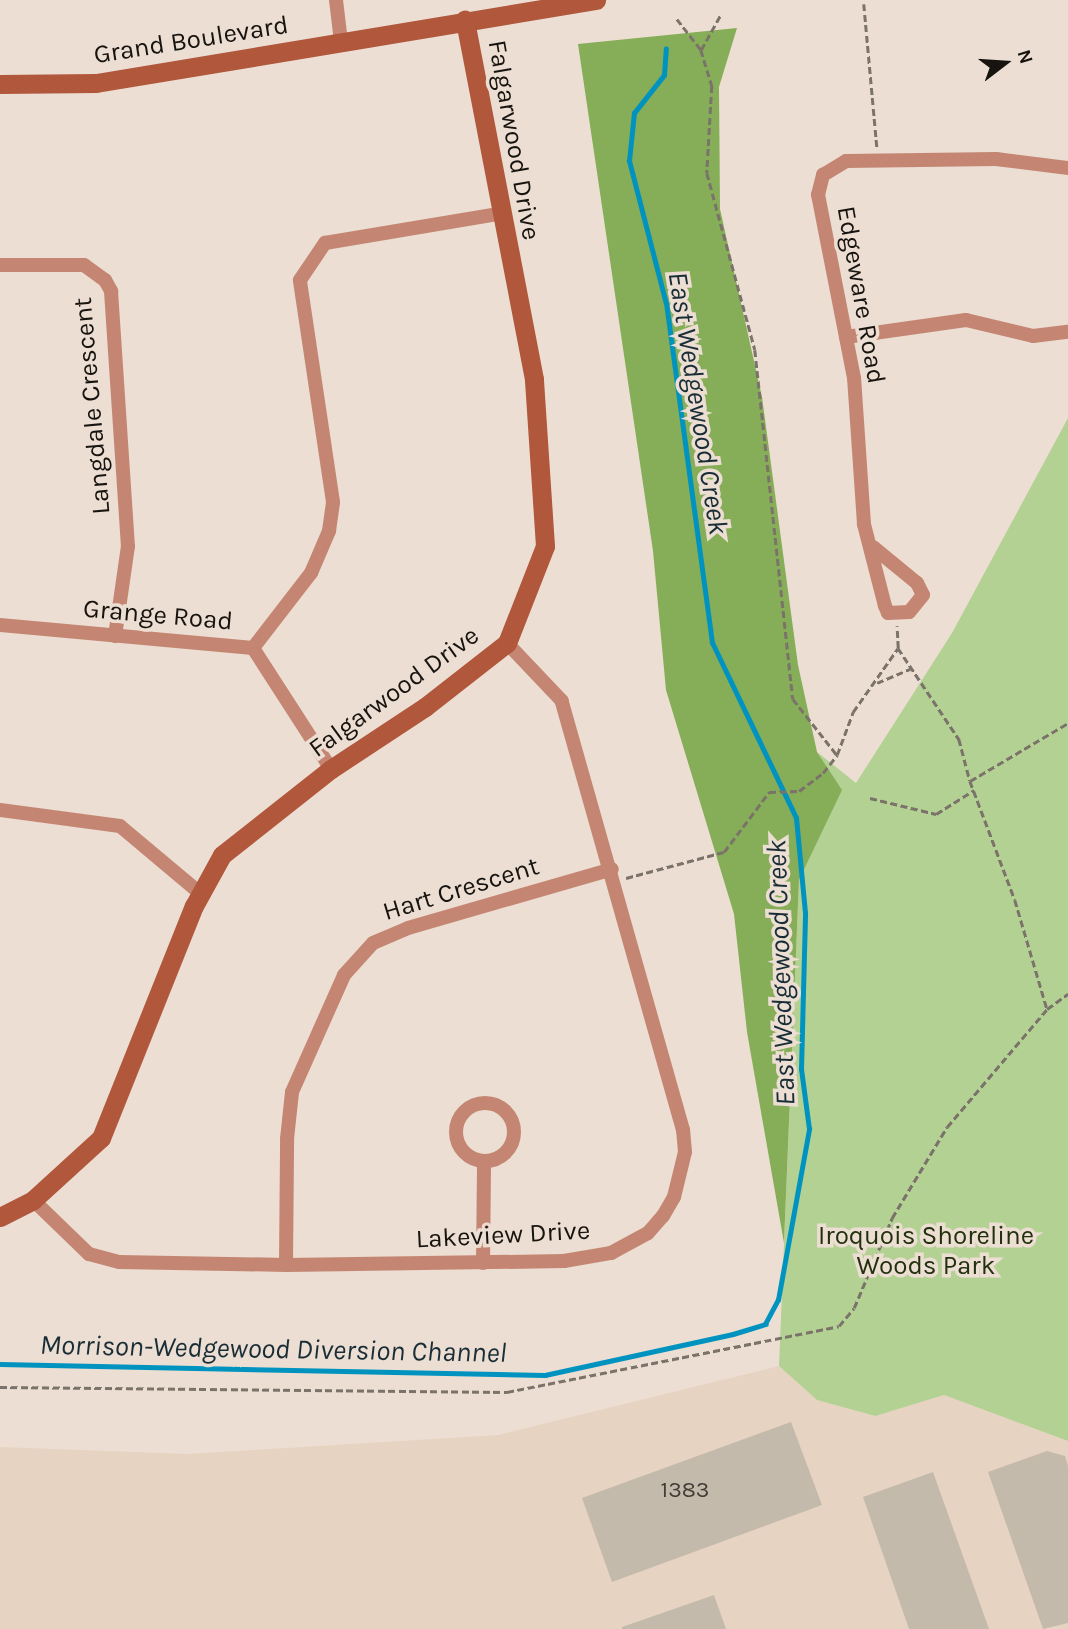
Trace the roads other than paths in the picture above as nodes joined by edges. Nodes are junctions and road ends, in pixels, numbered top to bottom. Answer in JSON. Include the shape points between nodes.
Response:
{"nodes":[{"id":1,"x":336,"y":0,"type":"edge"},
{"id":2,"x":596,"y":0,"type":"edge"},
{"id":3,"x":465,"y":20,"type":"junction"},
{"id":4,"x":341,"y":42,"type":"junction"},
{"id":5,"x":0,"y":84,"type":"edge"},
{"id":6,"x":1068,"y":167,"type":"edge"},
{"id":7,"x":499,"y":214,"type":"junction"},
{"id":8,"x":0,"y":265,"type":"edge"},
{"id":9,"x":1068,"y":332,"type":"edge"},
{"id":10,"x":846,"y":337,"type":"junction"},
{"id":11,"x":873,"y":547,"type":"junction"},
{"id":12,"x":0,"y":625,"type":"edge"},
{"id":13,"x":115,"y":636,"type":"junction"},
{"id":14,"x":507,"y":643,"type":"junction"},
{"id":15,"x":253,"y":648,"type":"junction"},
{"id":16,"x":331,"y":769,"type":"junction"},
{"id":17,"x":0,"y":810,"type":"edge"},
{"id":18,"x":612,"y":869,"type":"junction"},
{"id":19,"x":201,"y":894,"type":"junction"},
{"id":20,"x":484,"y":1162,"type":"junction"},
{"id":21,"x":33,"y":1200,"type":"junction"},
{"id":22,"x":0,"y":1217,"type":"edge"},
{"id":23,"x":483,"y":1263,"type":"junction"},
{"id":24,"x":286,"y":1265,"type":"junction"}],
"edges":[{"from":1,"to":4,"type":"street"},
{"from":2,"to":3,"type":"street","name":"Grand Boulevard"},
{"from":3,"to":4,"type":"street","name":"Grand Boulevard"},
{"from":3,"to":7,"type":"street","name":"Falgarwood Drive"},
{"from":4,"to":5,"type":"street","name":"Grand Boulevard","via":[[96,83]]},
{"from":6,"to":10,"type":"street","name":"Edgeware Road","via":[[996,159],[846,161],[823,175],[818,195]]},
{"from":7,"to":14,"type":"street","name":"Falgarwood Drive","via":[[534,379],[545,546]]},
{"from":7,"to":15,"type":"street","via":[[324,243],[304,272],[302,299],[312,340],[333,502],[329,531],[312,573]]},
{"from":8,"to":13,"type":"street","name":"Langdale Crescent","via":[[84,265],[105,280],[111,291],[128,546]]},
{"from":9,"to":10,"type":"street","via":[[1033,336],[966,320]]},
{"from":10,"to":11,"type":"street","name":"Edgeware Road","via":[[854,378],[864,524]]},
{"from":11,"to":11,"type":"street","name":"Edgeware Road","via":[[888,613],[909,612],[923,595],[918,583]]},
{"from":12,"to":13,"type":"street","name":"Grange Road"},
{"from":13,"to":15,"type":"street","name":"Grange Road"},
{"from":14,"to":16,"type":"street","name":"Falgarwood Drive","via":[[425,707]]},
{"from":14,"to":18,"type":"street","name":"Lakeview Drive","via":[[562,701]]},
{"from":15,"to":16,"type":"street","name":"Grange Road"},
{"from":16,"to":19,"type":"street","name":"Falgarwood Drive","via":[[222,855]]},
{"from":17,"to":19,"type":"street","via":[[120,827]]},
{"from":18,"to":23,"type":"street","name":"Lakeview Drive","via":[[683,1130],[685,1152],[674,1197],[648,1233],[611,1253],[564,1261]]},
{"from":18,"to":24,"type":"street","name":"Hart Crescent","via":[[408,928],[373,943],[344,975],[292,1092]]},
{"from":19,"to":21,"type":"street","name":"Falgarwood Drive","via":[[101,1139]]},
{"from":20,"to":20,"type":"street","via":[[503,1156],[514,1129],[506,1112],[489,1103],[463,1113],[456,1130],[467,1155]]},
{"from":20,"to":23,"type":"street"},
{"from":21,"to":22,"type":"street","name":"Falgarwood Drive"},
{"from":21,"to":24,"type":"street","name":"Lakeview Drive","via":[[89,1254],[119,1262]]},
{"from":23,"to":24,"type":"street","name":"Lakeview Drive"}]}
